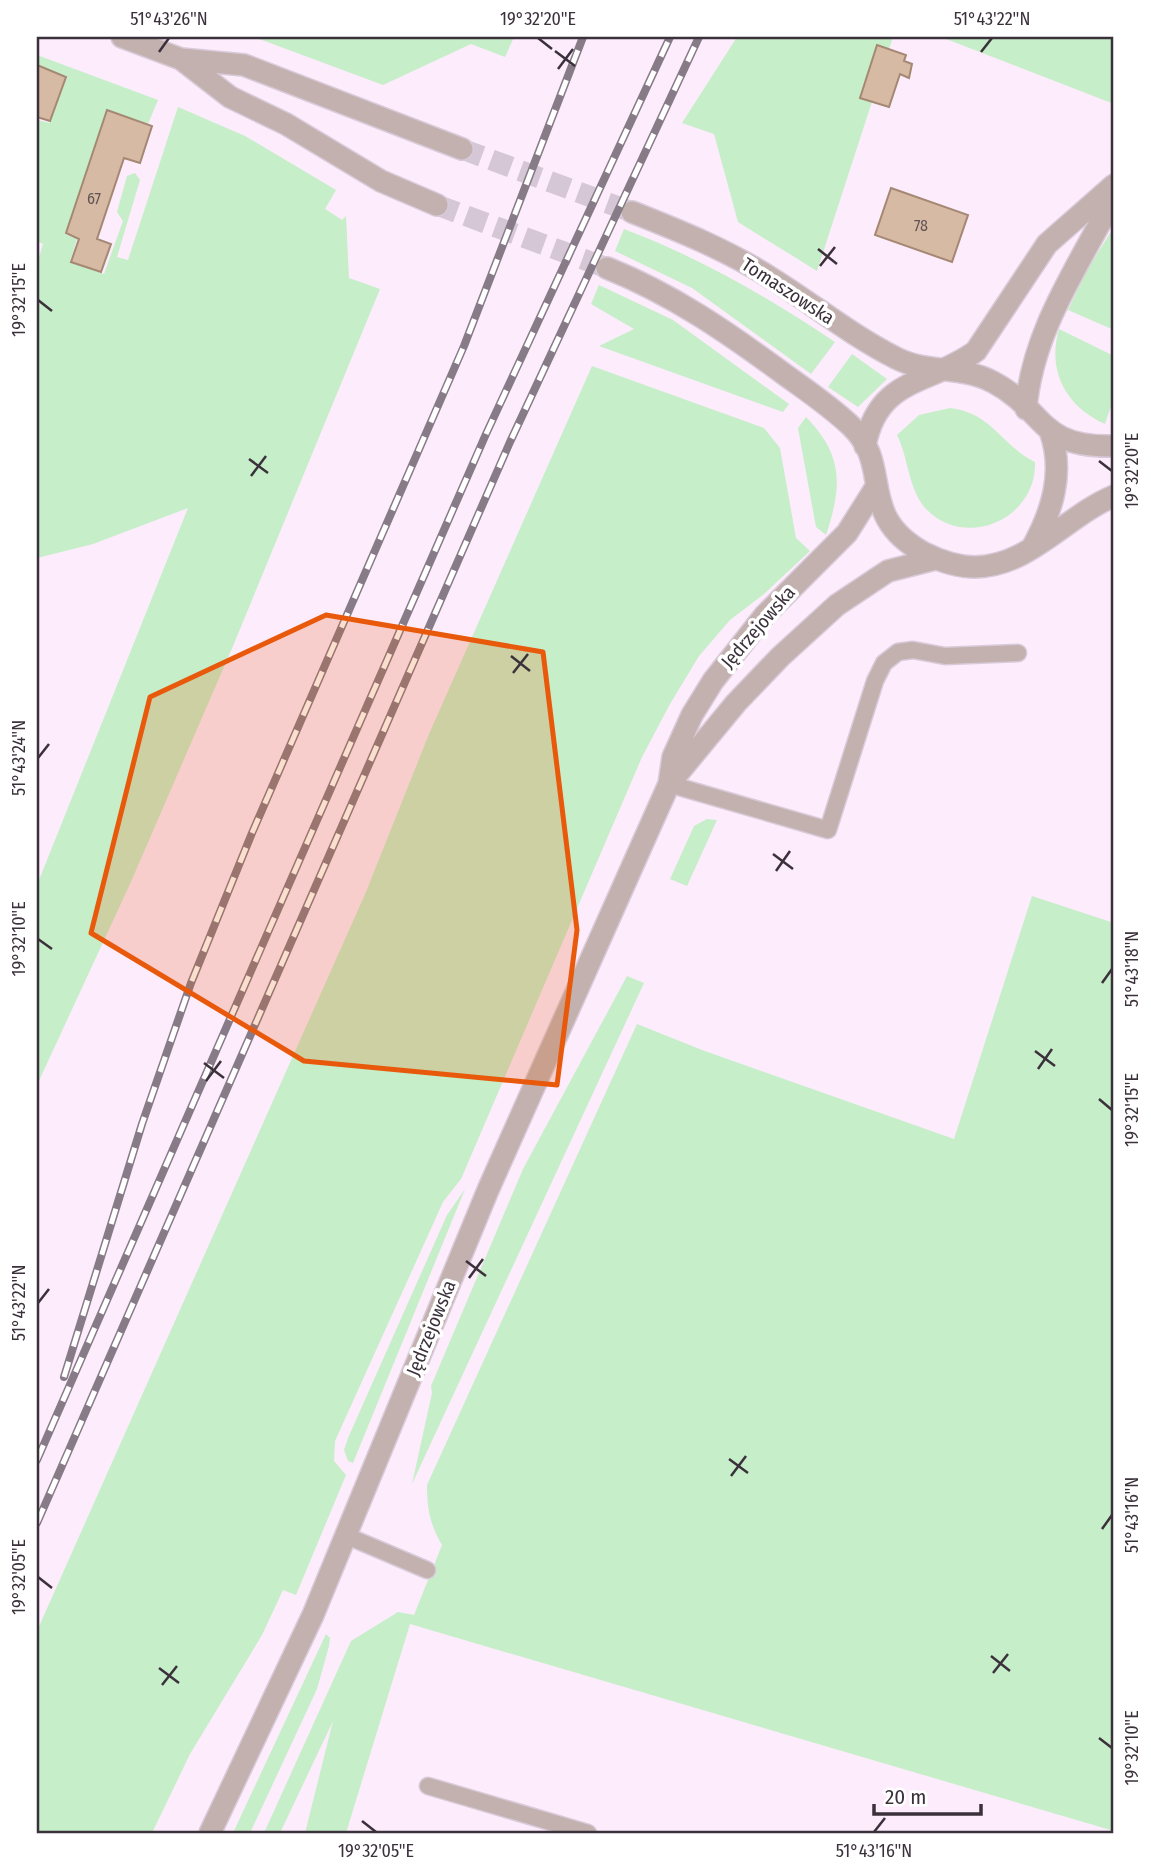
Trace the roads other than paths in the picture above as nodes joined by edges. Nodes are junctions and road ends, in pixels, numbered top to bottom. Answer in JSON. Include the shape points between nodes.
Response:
{"nodes":[{"id":1,"x":121,"y":37,"type":"edge"},
{"id":2,"x":181,"y":59,"type":"junction"},
{"id":3,"x":462,"y":149,"type":"tunnel mouth"},
{"id":4,"x":1114,"y":185,"type":"edge"},
{"id":5,"x":1114,"y":197,"type":"edge"},
{"id":6,"x":437,"y":205,"type":"tunnel mouth"},
{"id":7,"x":632,"y":212,"type":"tunnel mouth"},
{"id":8,"x":607,"y":268,"type":"tunnel mouth"},
{"id":9,"x":943,"y":368,"type":"junction"},
{"id":10,"x":1026,"y":409,"type":"junction"},
{"id":11,"x":1050,"y":431,"type":"junction"},
{"id":12,"x":865,"y":446,"type":"junction"},
{"id":13,"x":1114,"y":446,"type":"edge"},
{"id":14,"x":876,"y":487,"type":"junction"},
{"id":15,"x":1114,"y":496,"type":"edge"},
{"id":16,"x":1032,"y":548,"type":"junction"},
{"id":17,"x":935,"y":559,"type":"junction"},
{"id":18,"x":1018,"y":653,"type":"dead end"},
{"id":19,"x":668,"y":784,"type":"junction"},
{"id":20,"x":347,"y":1536,"type":"junction"},
{"id":21,"x":427,"y":1570,"type":"dead end"},
{"id":22,"x":428,"y":1786,"type":"dead end"},
{"id":23,"x":209,"y":1833,"type":"edge"},
{"id":24,"x":588,"y":1833,"type":"edge"}],
"edges":[{"from":1,"to":2,"type":"street"},
{"from":2,"to":3,"type":"street","via":[[244,65]]},
{"from":2,"to":6,"type":"street","via":[[230,97],[286,124],[381,181]]},
{"from":4,"to":9,"type":"street","via":[[1047,244],[976,351],[961,363]]},
{"from":5,"to":10,"type":"street","via":[[1035,350]]},
{"from":7,"to":9,"type":"street","name":"Tomaszowska","via":[[742,260],[893,357],[918,367]]},
{"from":8,"to":12,"type":"street","via":[[713,322],[838,415]]},
{"from":9,"to":10,"type":"street","via":[[963,370],[996,383]]},
{"from":9,"to":12,"type":"street","via":[[891,395],[877,411]]},
{"from":10,"to":11,"type":"street"},
{"from":11,"to":13,"type":"street","via":[[1076,444]]},
{"from":11,"to":16,"type":"street","via":[[1057,458],[1052,504]]},
{"from":12,"to":14,"type":"street"},
{"from":14,"to":17,"type":"street","via":[[892,528]]},
{"from":14,"to":19,"type":"street","name":"Jędrzejowska","via":[[847,533],[765,615],[713,681],[673,757]]},
{"from":15,"to":16,"type":"street"},
{"from":16,"to":17,"type":"street","via":[[1014,559],[975,567]]},
{"from":17,"to":19,"type":"street","name":"Jędrzejowska","via":[[888,571],[837,605],[736,703]]},
{"from":18,"to":19,"type":"lane","via":[[945,656],[913,650],[898,652],[884,663],[828,830]]},
{"from":19,"to":20,"type":"street","name":"Jędrzejowska","via":[[488,1190]]},
{"from":20,"to":21,"type":"lane"},
{"from":20,"to":23,"type":"street","name":"Jędrzejowska"},
{"from":22,"to":24,"type":"lane"}]}
